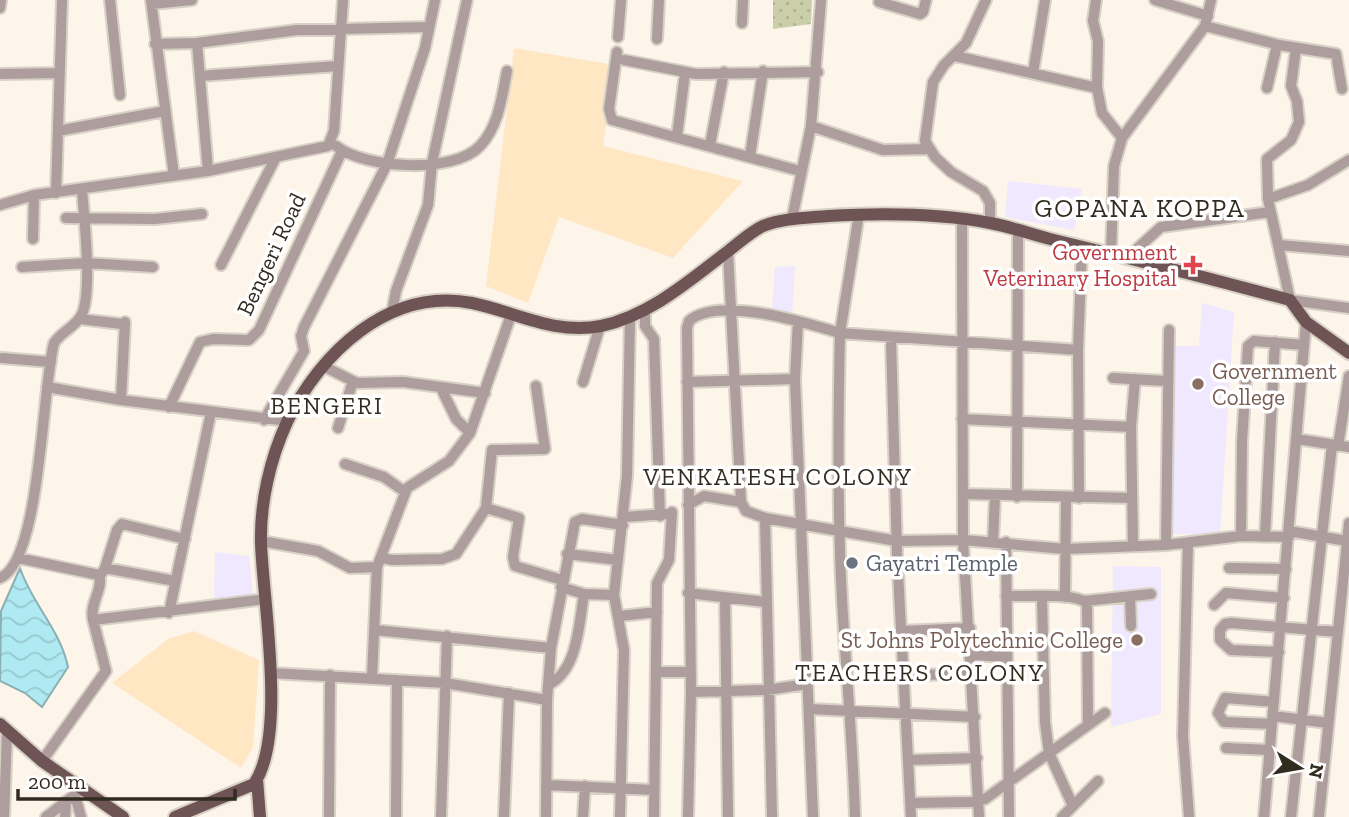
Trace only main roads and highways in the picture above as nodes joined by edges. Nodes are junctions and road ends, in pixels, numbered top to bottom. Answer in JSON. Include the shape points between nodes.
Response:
{"nodes":[{"id":1,"x":1349,"y":353,"type":"edge"},
{"id":2,"x":4,"y":727,"type":"edge"},
{"id":3,"x":257,"y":779,"type":"junction"},
{"id":4,"x":123,"y":817,"type":"edge"},
{"id":5,"x":175,"y":817,"type":"edge"},
{"id":6,"x":260,"y":817,"type":"edge"}],
"edges":[{"from":1,"to":3,"type":"main road","via":[[1306,322],[1290,300],[990,223],[880,213],[792,219],[761,227],[645,310],[600,326],[560,328],[459,301],[432,302],[393,313],[346,340],[323,366],[287,421],[265,486],[261,541],[271,673],[267,737]]},
{"from":2,"to":4,"type":"main road","via":[[74,795]]},
{"from":3,"to":5,"type":"main road"},
{"from":3,"to":6,"type":"main road"}]}
